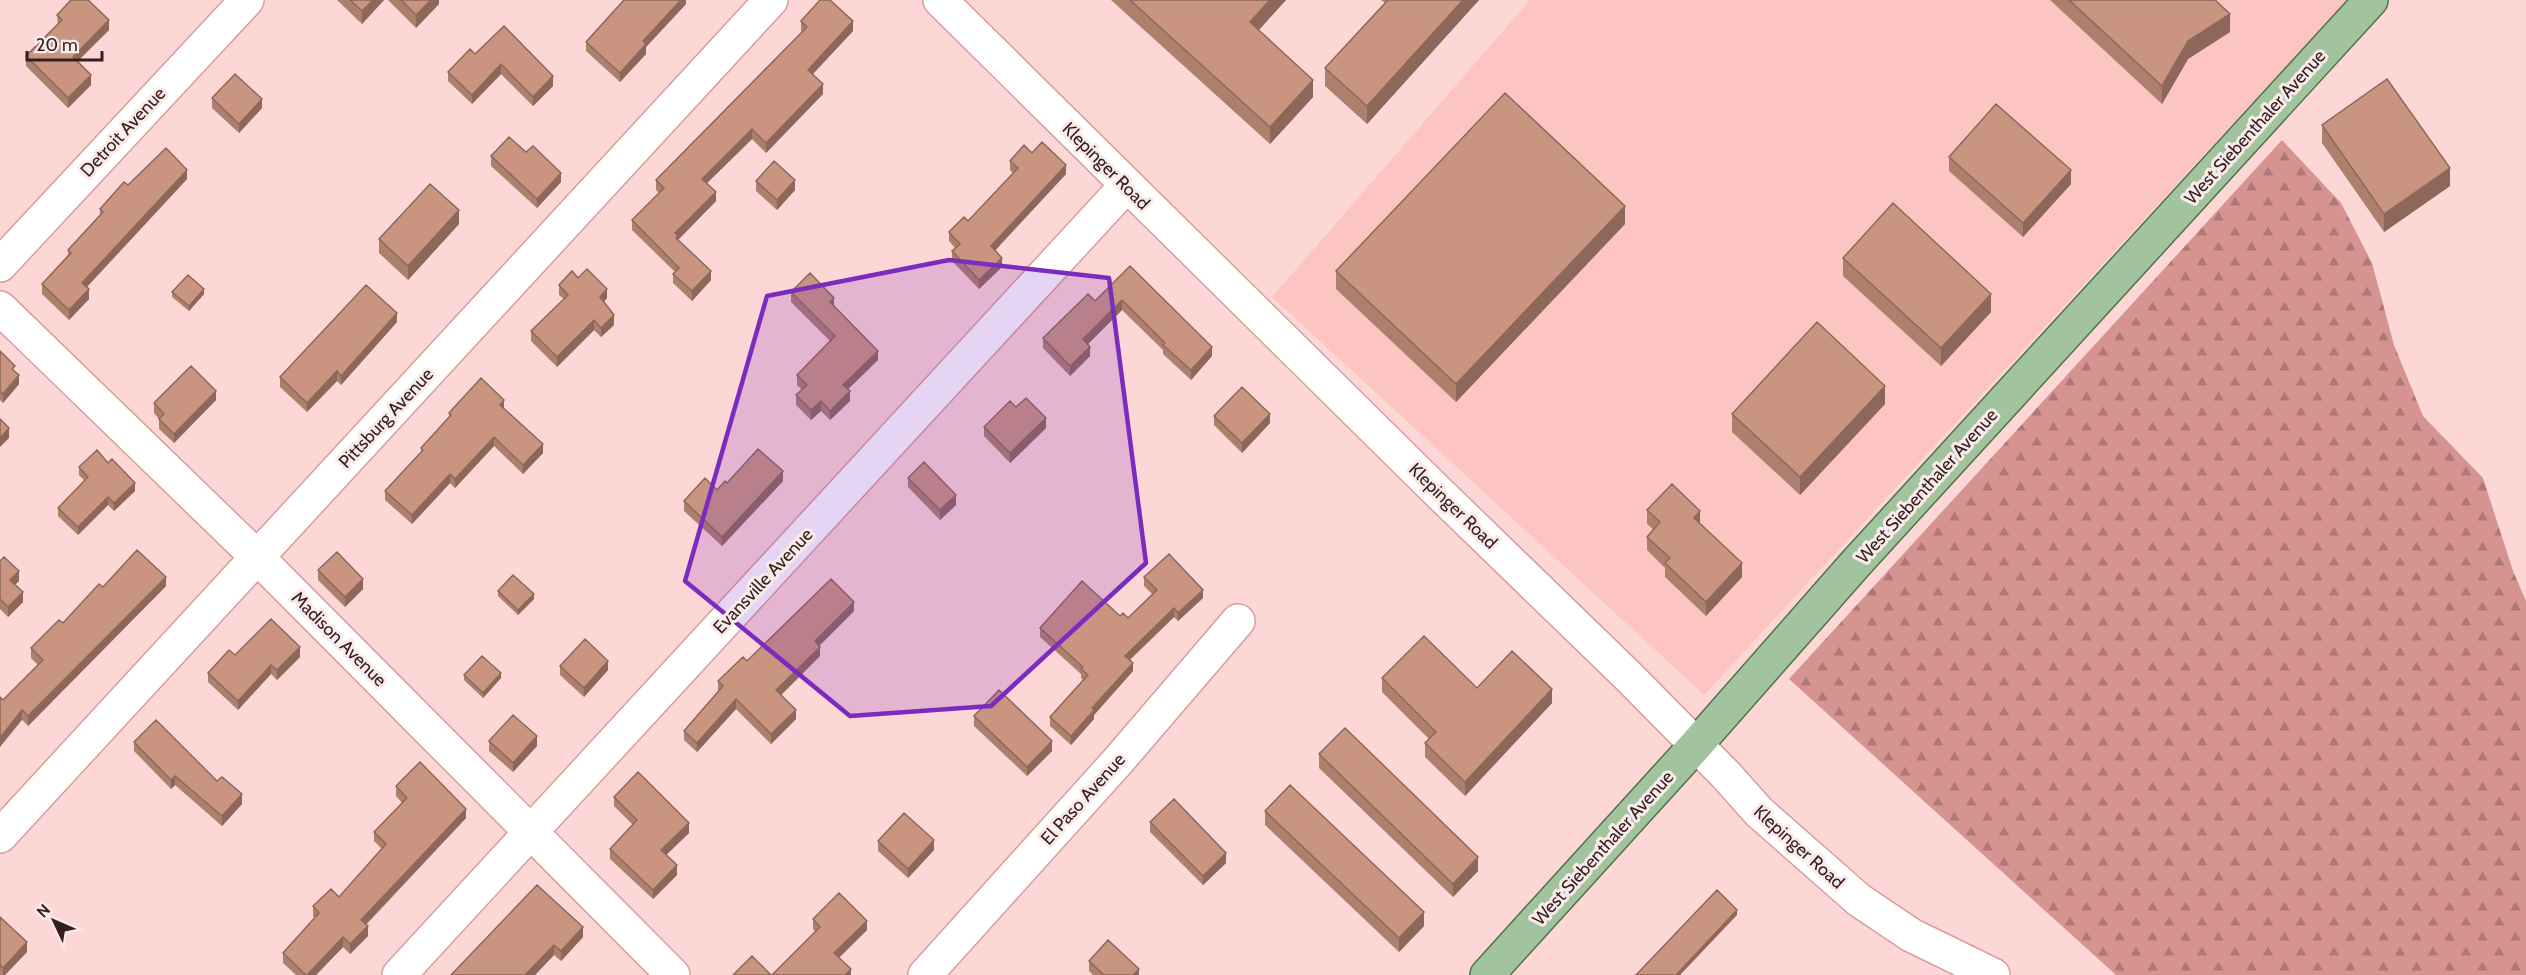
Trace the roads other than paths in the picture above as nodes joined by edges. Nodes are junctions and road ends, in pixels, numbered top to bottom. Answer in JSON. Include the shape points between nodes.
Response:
{"nodes":[{"id":1,"x":247,"y":0,"type":"edge"},
{"id":2,"x":771,"y":0,"type":"edge"},
{"id":3,"x":940,"y":0,"type":"edge"},
{"id":4,"x":2371,"y":0,"type":"edge"},
{"id":5,"x":1126,"y":186,"type":"junction"},
{"id":6,"x":0,"y":265,"type":"edge"},
{"id":7,"x":0,"y":308,"type":"edge"},
{"id":8,"x":258,"y":558,"type":"junction"},
{"id":9,"x":1238,"y":621,"type":"dead end"},
{"id":10,"x":1696,"y":745,"type":"junction"},
{"id":11,"x":530,"y":833,"type":"junction"},
{"id":12,"x":0,"y":836,"type":"edge"},
{"id":13,"x":399,"y":975,"type":"edge"},
{"id":14,"x":673,"y":975,"type":"edge"},
{"id":15,"x":925,"y":975,"type":"edge"},
{"id":16,"x":1487,"y":975,"type":"edge"},
{"id":17,"x":1993,"y":975,"type":"edge"}],
"edges":[{"from":1,"to":6,"type":"street","name":"Detroit Avenue"},
{"from":2,"to":8,"type":"street","name":"Pittsburg Avenue"},
{"from":3,"to":5,"type":"street","name":"Klepinger Road"},
{"from":4,"to":10,"type":"main road","name":"West Siebenthaler Avenue","via":[[1857,562]]},
{"from":5,"to":10,"type":"street","name":"Klepinger Road"},
{"from":5,"to":11,"type":"street","name":"Evansville Avenue"},
{"from":7,"to":8,"type":"street","name":"Madison Avenue"},
{"from":8,"to":11,"type":"street","name":"Madison Avenue"},
{"from":8,"to":12,"type":"street","name":"Pittsburg Avenue"},
{"from":9,"to":15,"type":"street","name":"El Paso Avenue"},
{"from":10,"to":16,"type":"main road","name":"West Siebenthaler Avenue"},
{"from":10,"to":17,"type":"street","name":"Klepinger Road","via":[[1759,812],[1859,900],[1911,935]]},
{"from":11,"to":13,"type":"street","name":"Evansville Avenue"},
{"from":11,"to":14,"type":"street","name":"Madison Avenue"}]}
